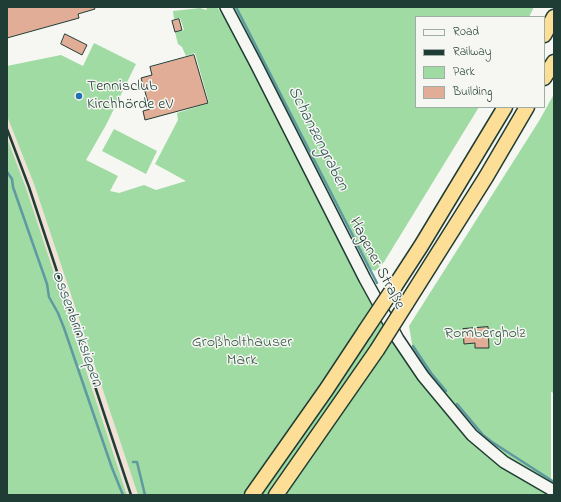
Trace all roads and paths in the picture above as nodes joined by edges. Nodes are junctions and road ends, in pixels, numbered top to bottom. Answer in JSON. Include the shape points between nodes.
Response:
{"nodes":[{"id":1,"x":226,"y":7,"type":"edge"},
{"id":2,"x":554,"y":17,"type":"edge"},
{"id":3,"x":545,"y":34,"type":"edge"},
{"id":4,"x":554,"y":62,"type":"edge"},
{"id":5,"x":545,"y":76,"type":"edge"},
{"id":6,"x":504,"y":108,"type":"edge"},
{"id":7,"x":526,"y":108,"type":"edge"},
{"id":8,"x":554,"y":491,"type":"edge"},
{"id":9,"x":252,"y":495,"type":"edge"},
{"id":10,"x":276,"y":495,"type":"edge"}],
"edges":[{"from":1,"to":8,"type":"main road","name":"Hagener Straße","via":[[365,279],[398,339],[423,376],[472,435],[504,462]]},
{"from":2,"to":3,"type":"highway"},
{"from":4,"to":5,"type":"highway"},
{"from":6,"to":9,"type":"highway","bridge":true,"via":[[395,286]]},
{"from":7,"to":10,"type":"highway","bridge":true,"via":[[377,350]]}]}
